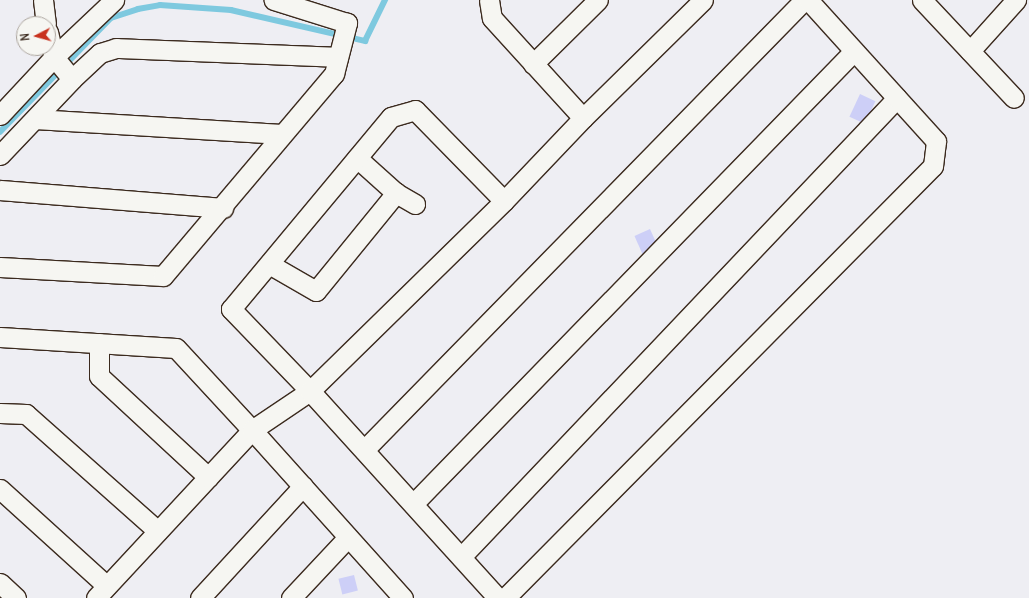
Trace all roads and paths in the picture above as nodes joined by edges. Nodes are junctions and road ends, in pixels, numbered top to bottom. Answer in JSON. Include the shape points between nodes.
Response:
{"nodes":[{"id":1,"x":43,"y":0,"type":"edge"},
{"id":2,"x":114,"y":0,"type":"edge"},
{"id":3,"x":274,"y":0,"type":"edge"},
{"id":4,"x":489,"y":0,"type":"edge"},
{"id":5,"x":598,"y":0,"type":"edge"},
{"id":6,"x":703,"y":0,"type":"edge"},
{"id":7,"x":804,"y":0,"type":"edge"},
{"id":8,"x":808,"y":0,"type":"edge"},
{"id":9,"x":922,"y":0,"type":"edge"},
{"id":10,"x":1016,"y":0,"type":"edge"},
{"id":11,"x":299,"y":3,"type":"edge"},
{"id":12,"x":45,"y":16,"type":"edge"},
{"id":13,"x":342,"y":43,"type":"junction"},
{"id":14,"x":854,"y":50,"type":"junction"},
{"id":15,"x":56,"y":51,"type":"edge"},
{"id":16,"x":970,"y":51,"type":"junction"},
{"id":17,"x":533,"y":64,"type":"junction"},
{"id":18,"x":63,"y":68,"type":"junction"},
{"id":19,"x":897,"y":98,"type":"junction"},
{"id":20,"x":1014,"y":98,"type":"dead end"},
{"id":21,"x":0,"y":114,"type":"edge"},
{"id":22,"x":583,"y":118,"type":"junction"},
{"id":23,"x":36,"y":119,"type":"junction"},
{"id":24,"x":281,"y":134,"type":"junction"},
{"id":25,"x":0,"y":154,"type":"edge"},
{"id":26,"x":357,"y":158,"type":"junction"},
{"id":27,"x":0,"y":190,"type":"edge"},
{"id":28,"x":396,"y":193,"type":"junction"},
{"id":29,"x":504,"y":201,"type":"junction"},
{"id":30,"x":416,"y":204,"type":"dead end"},
{"id":31,"x":223,"y":208,"type":"junction"},
{"id":32,"x":269,"y":264,"type":"junction"},
{"id":33,"x":0,"y":267,"type":"edge"},
{"id":34,"x":0,"y":337,"type":"edge"},
{"id":35,"x":99,"y":343,"type":"junction"},
{"id":36,"x":310,"y":391,"type":"junction"},
{"id":37,"x":0,"y":413,"type":"edge"},
{"id":38,"x":252,"y":430,"type":"junction"},
{"id":39,"x":364,"y":450,"type":"junction"},
{"id":40,"x":208,"y":477,"type":"junction"},
{"id":41,"x":303,"y":486,"type":"junction"},
{"id":42,"x":0,"y":489,"type":"edge"},
{"id":43,"x":413,"y":504,"type":"junction"},
{"id":44,"x":158,"y":532,"type":"junction"},
{"id":45,"x":348,"y":537,"type":"junction"},
{"id":46,"x":461,"y":557,"type":"junction"},
{"id":47,"x":0,"y":583,"type":"edge"},
{"id":48,"x":102,"y":592,"type":"edge"},
{"id":49,"x":394,"y":595,"type":"edge"},
{"id":50,"x":16,"y":598,"type":"edge"},
{"id":51,"x":200,"y":598,"type":"edge"},
{"id":52,"x":291,"y":598,"type":"edge"},
{"id":53,"x":498,"y":598,"type":"edge"},
{"id":54,"x":505,"y":598,"type":"edge"}],
"edges":[{"from":1,"to":12,"type":"street"},
{"from":2,"to":18,"type":"street"},
{"from":3,"to":11,"type":"street"},
{"from":4,"to":17,"type":"street","via":[[492,18]]},
{"from":5,"to":17,"type":"street"},
{"from":6,"to":22,"type":"street"},
{"from":7,"to":39,"type":"street"},
{"from":8,"to":14,"type":"street"},
{"from":9,"to":16,"type":"street"},
{"from":10,"to":16,"type":"street"},
{"from":11,"to":13,"type":"street","via":[[347,23]]},
{"from":13,"to":18,"type":"street","via":[[116,48]]},
{"from":13,"to":24,"type":"street","via":[[334,74]]},
{"from":14,"to":19,"type":"street"},
{"from":14,"to":43,"type":"street"},
{"from":15,"to":18,"type":"street"},
{"from":16,"to":20,"type":"street"},
{"from":17,"to":22,"type":"street"},
{"from":18,"to":21,"type":"street"},
{"from":18,"to":23,"type":"street"},
{"from":19,"to":46,"type":"street"},
{"from":19,"to":54,"type":"street","via":[[936,141],[933,166]]},
{"from":22,"to":29,"type":"street"},
{"from":23,"to":24,"type":"street"},
{"from":23,"to":25,"type":"street"},
{"from":24,"to":31,"type":"street"},
{"from":26,"to":28,"type":"street"},
{"from":26,"to":29,"type":"street","via":[[391,117],[415,110]]},
{"from":26,"to":32,"type":"street"},
{"from":27,"to":31,"type":"street"},
{"from":28,"to":30,"type":"street"},
{"from":28,"to":32,"type":"street","via":[[316,291]]},
{"from":29,"to":36,"type":"street"},
{"from":31,"to":33,"type":"street","via":[[163,276]]},
{"from":32,"to":36,"type":"street","via":[[231,309]]},
{"from":34,"to":35,"type":"street"},
{"from":35,"to":38,"type":"street","via":[[176,348]]},
{"from":35,"to":40,"type":"street","via":[[99,376]]},
{"from":36,"to":38,"type":"street"},
{"from":36,"to":39,"type":"street"},
{"from":37,"to":44,"type":"street","via":[[26,414]]},
{"from":38,"to":40,"type":"street"},
{"from":38,"to":41,"type":"street"},
{"from":39,"to":43,"type":"street"},
{"from":40,"to":44,"type":"street"},
{"from":41,"to":45,"type":"street"},
{"from":41,"to":51,"type":"street"},
{"from":42,"to":48,"type":"street"},
{"from":43,"to":46,"type":"street"},
{"from":44,"to":48,"type":"street"},
{"from":45,"to":49,"type":"street"},
{"from":45,"to":52,"type":"street"},
{"from":46,"to":53,"type":"street"},
{"from":47,"to":50,"type":"street"}]}
